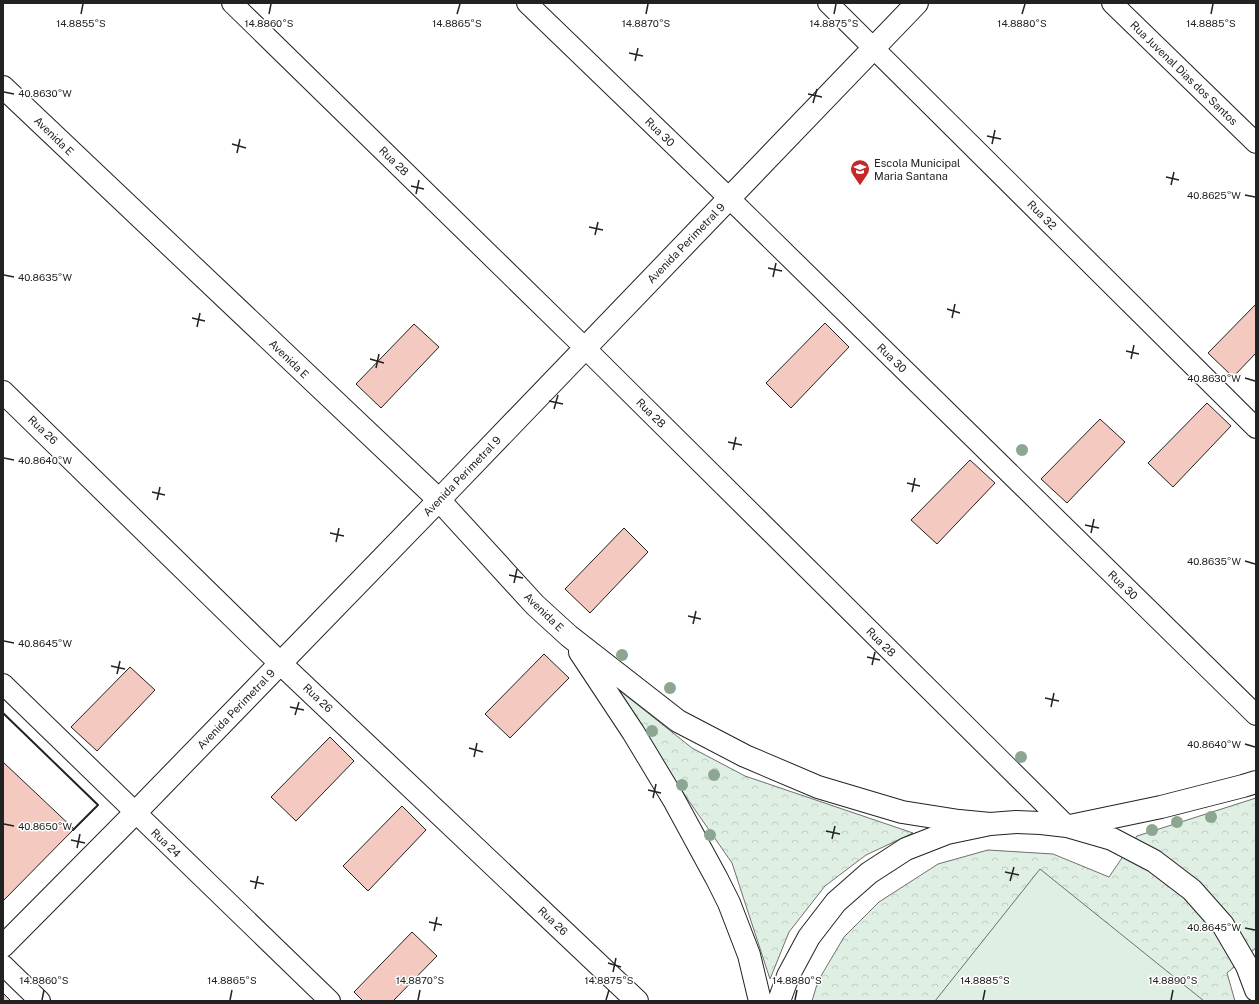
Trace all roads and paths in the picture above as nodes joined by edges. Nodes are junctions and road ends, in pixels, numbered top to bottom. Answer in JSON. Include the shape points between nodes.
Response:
{"nodes":[{"id":1,"x":232,"y":3,"type":"edge"},
{"id":2,"x":527,"y":3,"type":"edge"},
{"id":3,"x":828,"y":3,"type":"edge"},
{"id":4,"x":917,"y":3,"type":"edge"},
{"id":5,"x":1112,"y":3,"type":"edge"},
{"id":6,"x":874,"y":48,"type":"junction"},
{"id":7,"x":3,"y":87,"type":"edge"},
{"id":8,"x":1256,"y":143,"type":"edge"},
{"id":9,"x":728,"y":198,"type":"junction"},
{"id":10,"x":585,"y":348,"type":"junction"},
{"id":11,"x":3,"y":392,"type":"edge"},
{"id":12,"x":1256,"y":428,"type":"edge"},
{"id":13,"x":438,"y":500,"type":"junction"},
{"id":14,"x":569,"y":636,"type":"junction"},
{"id":15,"x":280,"y":663,"type":"junction"},
{"id":16,"x":3,"y":684,"type":"edge"},
{"id":17,"x":1256,"y":715,"type":"edge"},
{"id":18,"x":1256,"y":782,"type":"edge"},
{"id":19,"x":135,"y":813,"type":"junction"},
{"id":20,"x":990,"y":824,"type":"junction"},
{"id":21,"x":1067,"y":826,"type":"junction"},
{"id":22,"x":3,"y":946,"type":"edge"},
{"id":23,"x":3,"y":965,"type":"edge"},
{"id":24,"x":1256,"y":990,"type":"edge"},
{"id":25,"x":40,"y":1001,"type":"edge"},
{"id":26,"x":330,"y":1001,"type":"edge"},
{"id":27,"x":637,"y":1001,"type":"edge"},
{"id":28,"x":760,"y":1001,"type":"edge"},
{"id":29,"x":779,"y":1001,"type":"edge"}],
"edges":[{"from":1,"to":10,"type":"street","name":"Rua 28"},
{"from":2,"to":9,"type":"street","name":"Rua 30"},
{"from":3,"to":6,"type":"street","name":"Rua 32"},
{"from":4,"to":6,"type":"street","name":"Avenida Perimetral 9"},
{"from":5,"to":8,"type":"street","name":"Rua Juvenal Dias dos Santos"},
{"from":6,"to":9,"type":"street","name":"Avenida Perimetral 9"},
{"from":6,"to":12,"type":"street","name":"Rua 32"},
{"from":7,"to":13,"type":"street","name":"Avenida E"},
{"from":9,"to":10,"type":"street","name":"Avenida Perimetral 9"},
{"from":9,"to":17,"type":"street","name":"Rua 30"},
{"from":10,"to":13,"type":"street","name":"Avenida Perimetral 9"},
{"from":10,"to":21,"type":"street","name":"Rua 28"},
{"from":11,"to":15,"type":"street","name":"Rua 26"},
{"from":13,"to":14,"type":"street","name":"Avenida E","via":[[535,605]]},
{"from":13,"to":15,"type":"street","name":"Avenida Perimetral 9"},
{"from":14,"to":20,"type":"street","via":[[678,721],[745,756],[818,787],[902,812]]},
{"from":14,"to":28,"type":"street","via":[[666,786],[717,879],[749,955]]},
{"from":15,"to":19,"type":"street","name":"Avenida Perimetral 9"},
{"from":15,"to":27,"type":"street","name":"Rua 26"},
{"from":16,"to":19,"type":"street","name":"Rua 24"},
{"from":18,"to":21,"type":"street","via":[[1161,807]]},
{"from":19,"to":22,"type":"street","name":"Avenida Perimetral 9"},
{"from":19,"to":26,"type":"street","name":"Rua 24"},
{"from":20,"to":21,"type":"street","via":[[1016,822]]},
{"from":20,"to":29,"type":"street","via":[[947,833],[906,849],[869,872],[836,902],[809,937],[788,976]]},
{"from":21,"to":24,"type":"street","via":[[1112,839],[1154,861],[1192,890],[1223,925],[1247,966]]},
{"from":23,"to":25,"type":"street"}]}
